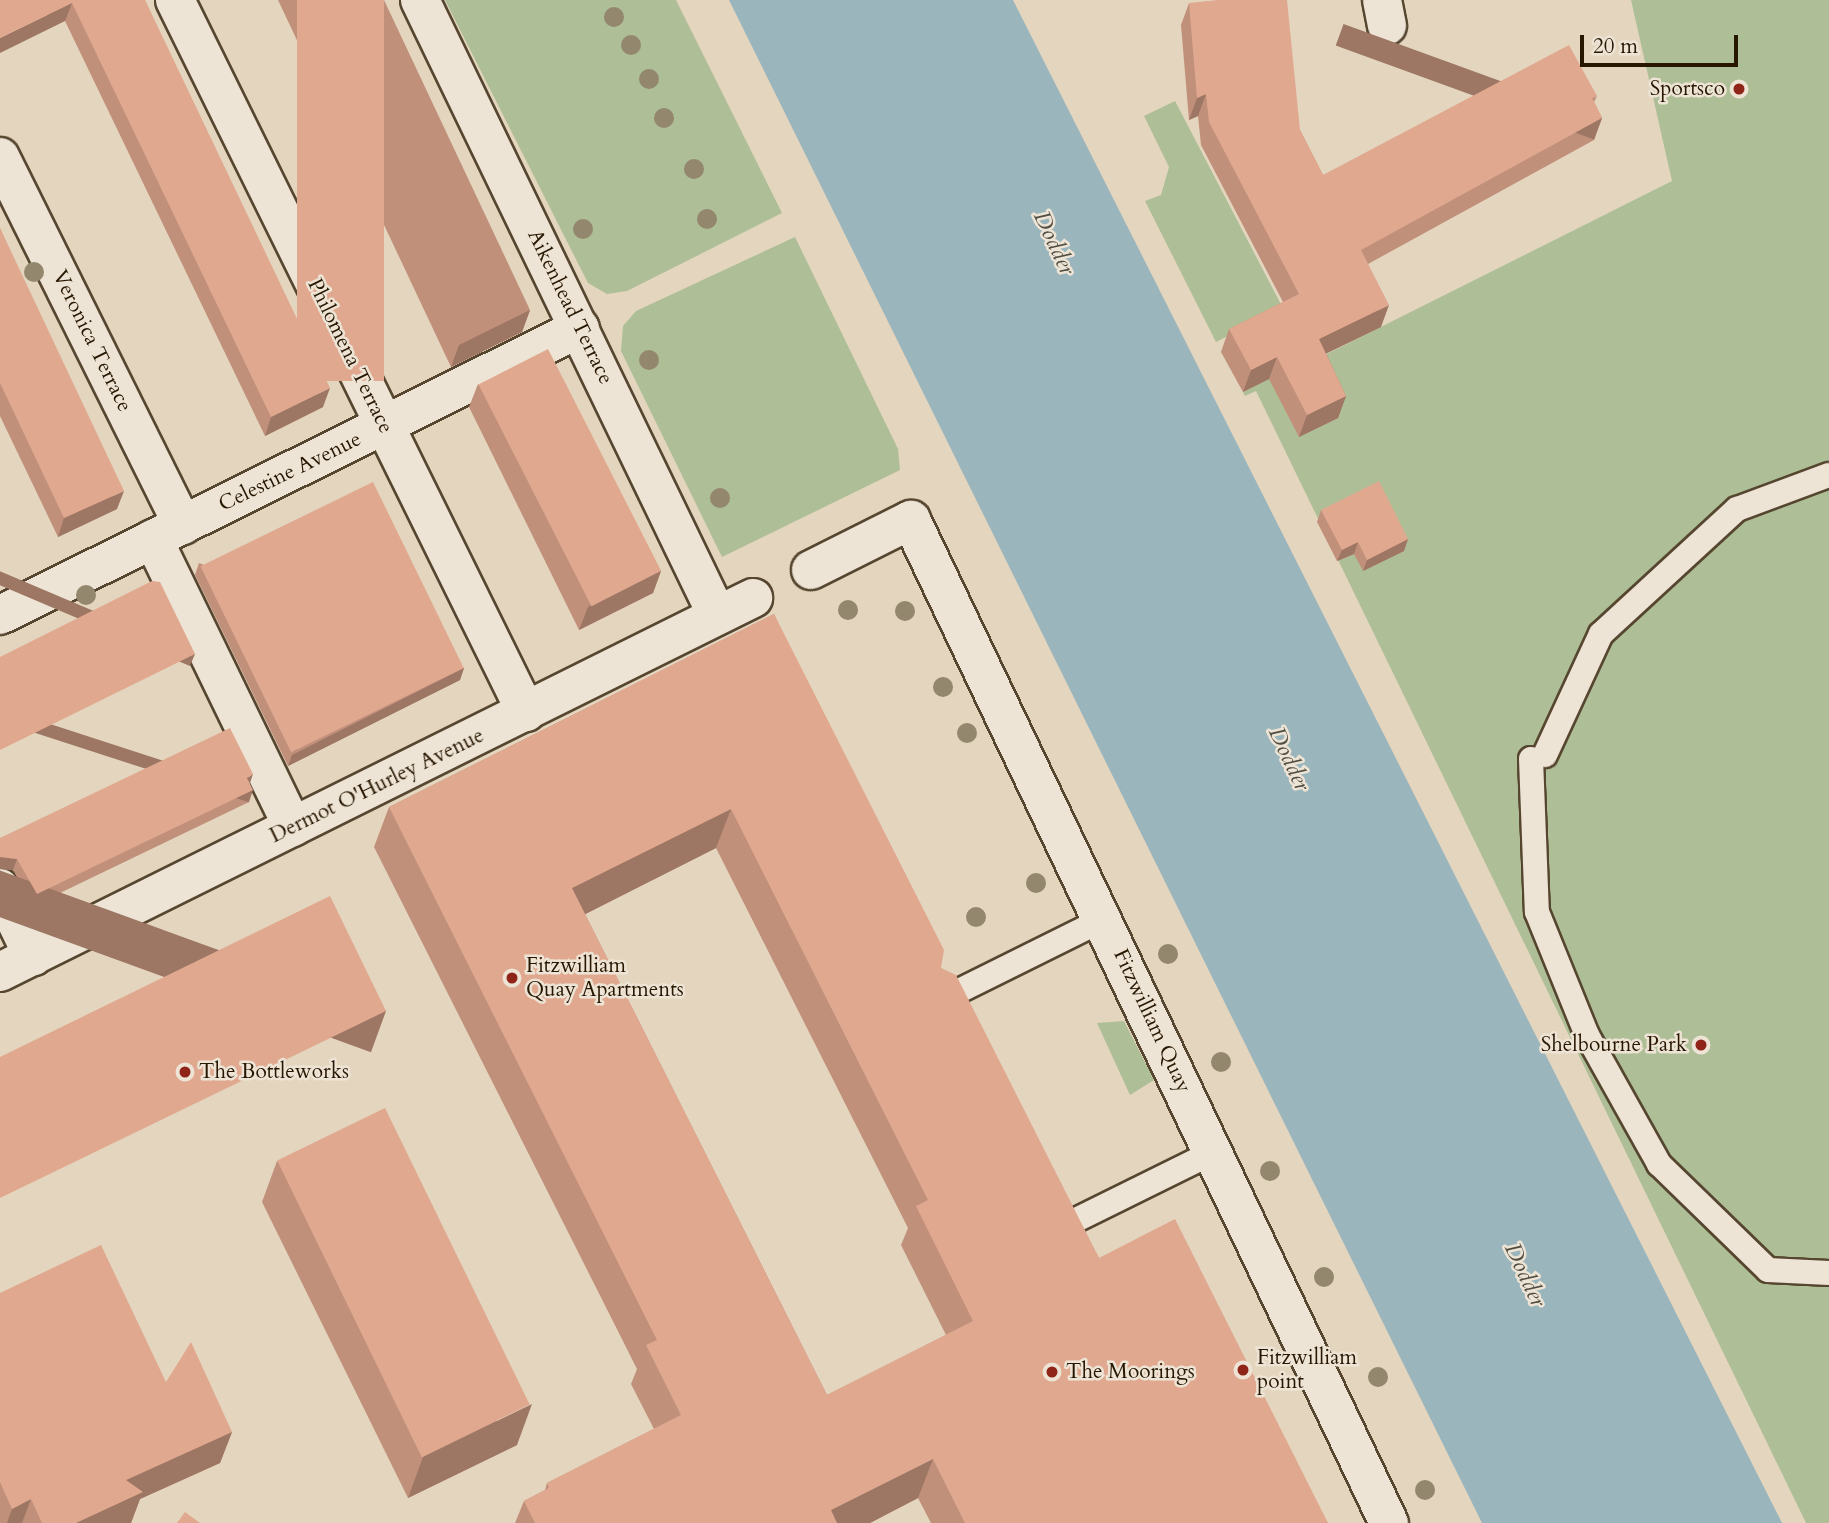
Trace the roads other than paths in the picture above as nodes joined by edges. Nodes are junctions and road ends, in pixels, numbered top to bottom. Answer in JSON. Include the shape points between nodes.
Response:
{"nodes":[{"id":1,"x":175,"y":0,"type":"edge"},
{"id":2,"x":420,"y":0,"type":"edge"},
{"id":3,"x":0,"y":157,"type":"edge"},
{"id":4,"x":580,"y":328,"type":"junction"},
{"id":5,"x":384,"y":425,"type":"junction"},
{"id":6,"x":1829,"y":475,"type":"edge"},
{"id":7,"x":168,"y":532,"type":"junction"},
{"id":8,"x":811,"y":570,"type":"dead end"},
{"id":9,"x":753,"y":598,"type":"dead end"},
{"id":10,"x":0,"y":615,"type":"edge"},
{"id":11,"x":718,"y":615,"type":"junction"},
{"id":12,"x":526,"y":712,"type":"junction"},
{"id":13,"x":293,"y":827,"type":"junction"},
{"id":14,"x":0,"y":888,"type":"edge"},
{"id":15,"x":1104,"y":919,"type":"junction"},
{"id":16,"x":16,"y":964,"type":"edge"},
{"id":17,"x":939,"y":1001,"type":"edge"},
{"id":18,"x":1214,"y":1152,"type":"junction"},
{"id":19,"x":1062,"y":1227,"type":"edge"},
{"id":20,"x":1829,"y":1273,"type":"edge"},
{"id":21,"x":1389,"y":1523,"type":"edge"}],
"edges":[{"from":1,"to":5,"type":"street","name":"Philomena Terrace"},
{"from":2,"to":4,"type":"street","name":"Aikenhead Terrace"},
{"from":3,"to":7,"type":"street","name":"Veronica Terrace"},
{"from":4,"to":5,"type":"street","name":"Celestine Avenue"},
{"from":4,"to":11,"type":"street","name":"Aikenhead Terrace"},
{"from":5,"to":7,"type":"street","name":"Celestine Avenue"},
{"from":5,"to":12,"type":"street","name":"Philomena Terrace"},
{"from":6,"to":20,"type":"lane","via":[[1737,509],[1601,634],[1538,757],[1537,912],[1587,1035],[1659,1164],[1768,1270]]},
{"from":7,"to":10,"type":"street","name":"Celestine Avenue"},
{"from":7,"to":13,"type":"street","name":"Veronica Terrace"},
{"from":8,"to":15,"type":"street","name":"Fitzwilliam Quay","via":[[911,520]]},
{"from":9,"to":11,"type":"street","name":"Dermot O'Hurley Avenue"},
{"from":11,"to":12,"type":"street","name":"Dermot O'Hurley Avenue"},
{"from":12,"to":13,"type":"street","name":"Dermot O'Hurley Avenue"},
{"from":13,"to":16,"type":"street","name":"Dermot O'Hurley Avenue"},
{"from":14,"to":16,"type":"street"},
{"from":15,"to":17,"type":"lane"},
{"from":15,"to":18,"type":"street","name":"Fitzwilliam Quay"},
{"from":18,"to":19,"type":"lane"},
{"from":18,"to":21,"type":"street","name":"Fitzwilliam Quay"}]}
